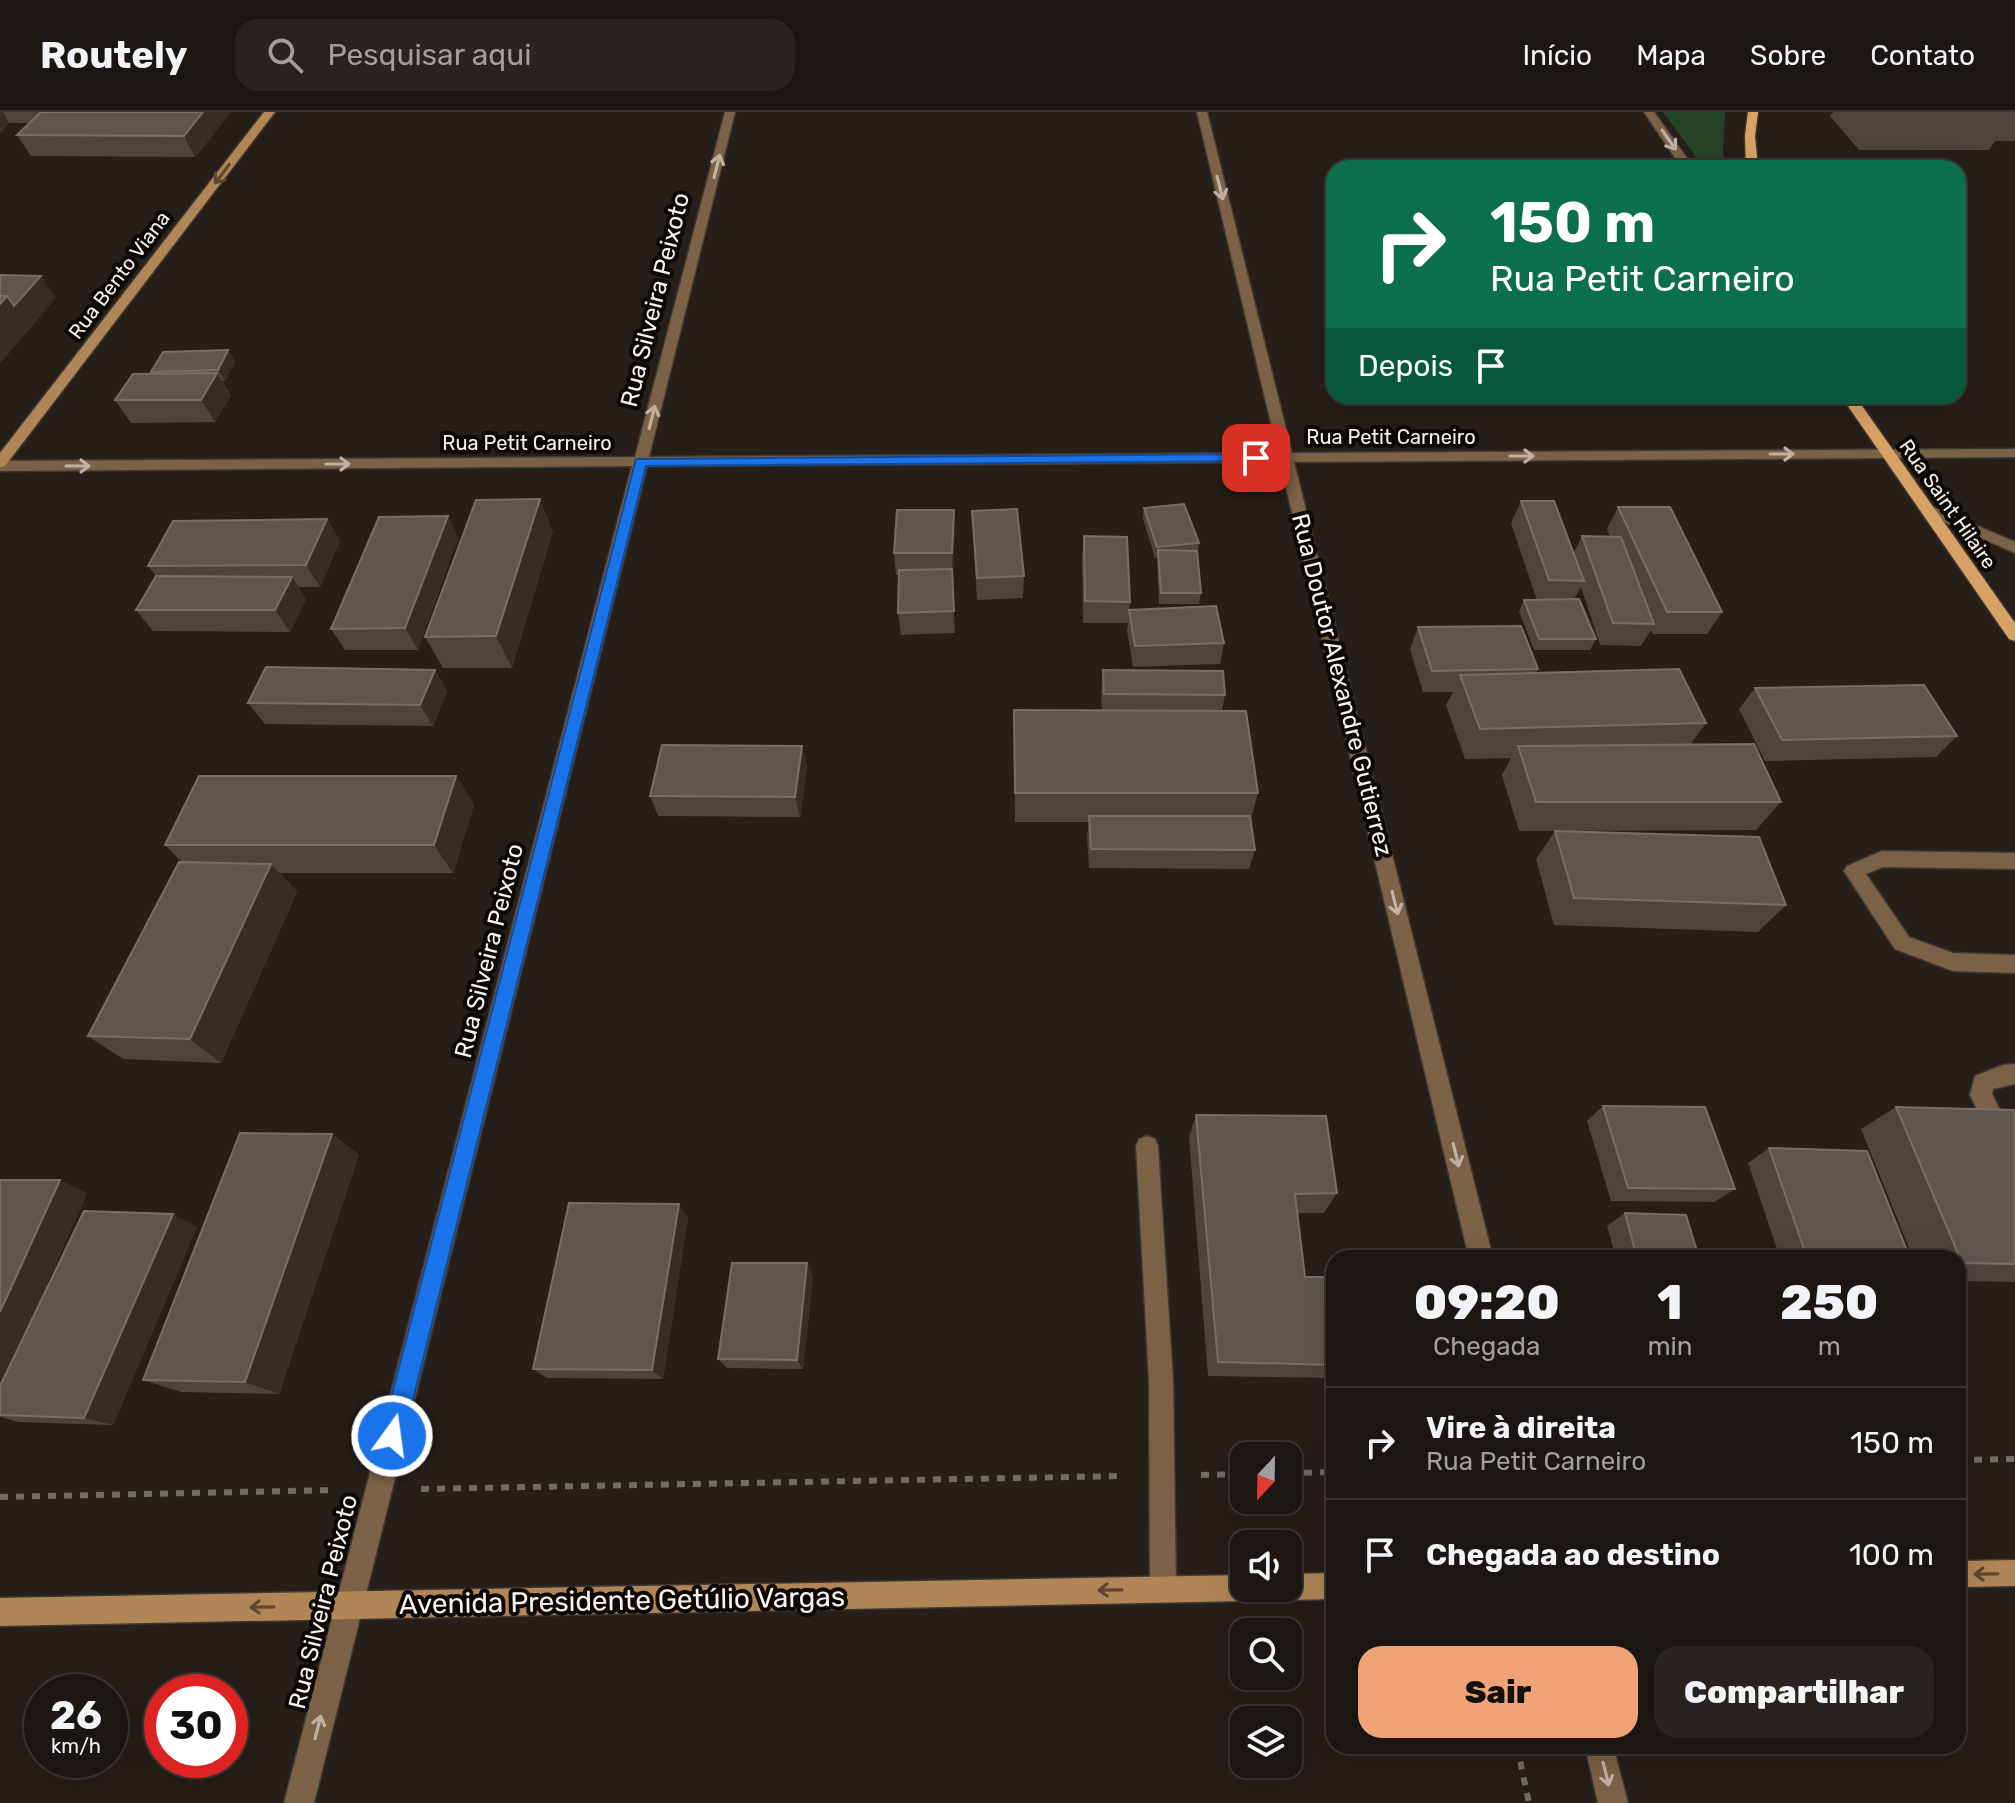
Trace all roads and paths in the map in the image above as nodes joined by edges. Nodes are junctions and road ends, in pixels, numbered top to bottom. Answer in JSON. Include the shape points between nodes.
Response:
{"nodes":[{"id":1,"x":270,"y":112,"type":"edge"},
{"id":2,"x":730,"y":112,"type":"edge"},
{"id":3,"x":1202,"y":112,"type":"edge"},
{"id":4,"x":1649,"y":112,"type":"edge"},
{"id":5,"x":1753,"y":112,"type":"edge"},
{"id":6,"x":1682,"y":160,"type":"edge"},
{"id":7,"x":1752,"y":160,"type":"edge"},
{"id":8,"x":1854,"y":404,"type":"edge"},
{"id":9,"x":2015,"y":453,"type":"edge"},
{"id":10,"x":1888,"y":454,"type":"junction"},
{"id":11,"x":1286,"y":457,"type":"junction"},
{"id":12,"x":641,"y":462,"type":"junction"},
{"id":13,"x":0,"y":465,"type":"edge"},
{"id":14,"x":1926,"y":509,"type":"junction"},
{"id":15,"x":2015,"y":548,"type":"edge"},
{"id":16,"x":2015,"y":635,"type":"edge"},
{"id":17,"x":2015,"y":861,"type":"edge"},
{"id":18,"x":2015,"y":964,"type":"edge"},
{"id":19,"x":2015,"y":1074,"type":"edge"},
{"id":20,"x":1147,"y":1146,"type":"dead end"},
{"id":21,"x":2015,"y":1163,"type":"edge"},
{"id":22,"x":1479,"y":1250,"type":"edge"},
{"id":23,"x":2015,"y":1459,"type":"edge"},
{"id":24,"x":1966,"y":1460,"type":"edge"},
{"id":25,"x":1326,"y":1472,"type":"edge"},
{"id":26,"x":1302,"y":1473,"type":"edge"},
{"id":27,"x":1230,"y":1474,"type":"edge"},
{"id":28,"x":1162,"y":1476,"type":"junction"},
{"id":29,"x":431,"y":1488,"type":"dead end"},
{"id":30,"x":326,"y":1490,"type":"dead end"},
{"id":31,"x":0,"y":1497,"type":"edge"},
{"id":32,"x":2015,"y":1573,"type":"edge"},
{"id":33,"x":1966,"y":1574,"type":"edge"},
{"id":34,"x":1326,"y":1586,"type":"edge"},
{"id":35,"x":1302,"y":1587,"type":"edge"},
{"id":36,"x":1230,"y":1588,"type":"edge"},
{"id":37,"x":1163,"y":1589,"type":"junction"},
{"id":38,"x":349,"y":1606,"type":"junction"},
{"id":39,"x":0,"y":1612,"type":"edge"},
{"id":40,"x":1519,"y":1754,"type":"edge"},
{"id":41,"x":1601,"y":1754,"type":"edge"},
{"id":42,"x":299,"y":1803,"type":"edge"},
{"id":43,"x":1529,"y":1803,"type":"edge"},
{"id":44,"x":1613,"y":1803,"type":"edge"}],
"edges":[{"from":1,"to":13,"type":"main road","name":"Rua Bento Viana","one_way":true},
{"from":12,"to":2,"type":"street","name":"Rua Silveira Peixoto","one_way":true},
{"from":3,"to":11,"type":"street","name":"Rua Doutor Alexandre Gutierrez","one_way":true},
{"from":4,"to":6,"type":"street","one_way":true},
{"from":5,"to":7,"type":"main road"},
{"from":8,"to":10,"type":"main road","name":"Rua Saint Hilaire"},
{"from":9,"to":10,"type":"street","name":"Rua Petit Carneiro"},
{"from":11,"to":10,"type":"street","name":"Rua Petit Carneiro","one_way":true},
{"from":10,"to":14,"type":"main road","name":"Rua Saint Hilaire"},
{"from":11,"to":12,"type":"street","name":"Rua Petit Carneiro"},
{"from":11,"to":22,"type":"street","name":"Rua Doutor Alexandre Gutierrez","one_way":true},
{"from":13,"to":12,"type":"street","name":"Rua Petit Carneiro","one_way":true},
{"from":12,"to":38,"type":"street","name":"Rua Silveira Peixoto"},
{"from":14,"to":15,"type":"street"},
{"from":14,"to":16,"type":"main road","name":"Rua Saint Hilaire"},
{"from":17,"to":18,"type":"street","via":[[1882,859],[1854,871],[1902,943],[1953,962]]},
{"from":19,"to":21,"type":"street","via":[[1983,1083],[1981,1095]]},
{"from":20,"to":28,"type":"street"},
{"from":23,"to":24,"type":"path"},
{"from":25,"to":26,"type":"path"},
{"from":27,"to":28,"type":"path"},
{"from":28,"to":29,"type":"path"},
{"from":28,"to":37,"type":"street"},
{"from":30,"to":31,"type":"path"},
{"from":32,"to":33,"type":"main road","one_way":true},
{"from":34,"to":35,"type":"main road"},
{"from":36,"to":37,"type":"main road","name":"Avenida Presidente Getúlio Vargas"},
{"from":37,"to":38,"type":"main road","name":"Avenida Presidente Getúlio Vargas","one_way":true},
{"from":38,"to":39,"type":"main road","name":"Avenida Presidente Getúlio Vargas","one_way":true},
{"from":42,"to":38,"type":"street","name":"Rua Silveira Peixoto","one_way":true},
{"from":40,"to":43,"type":"path"},
{"from":41,"to":44,"type":"street","one_way":true}]}
